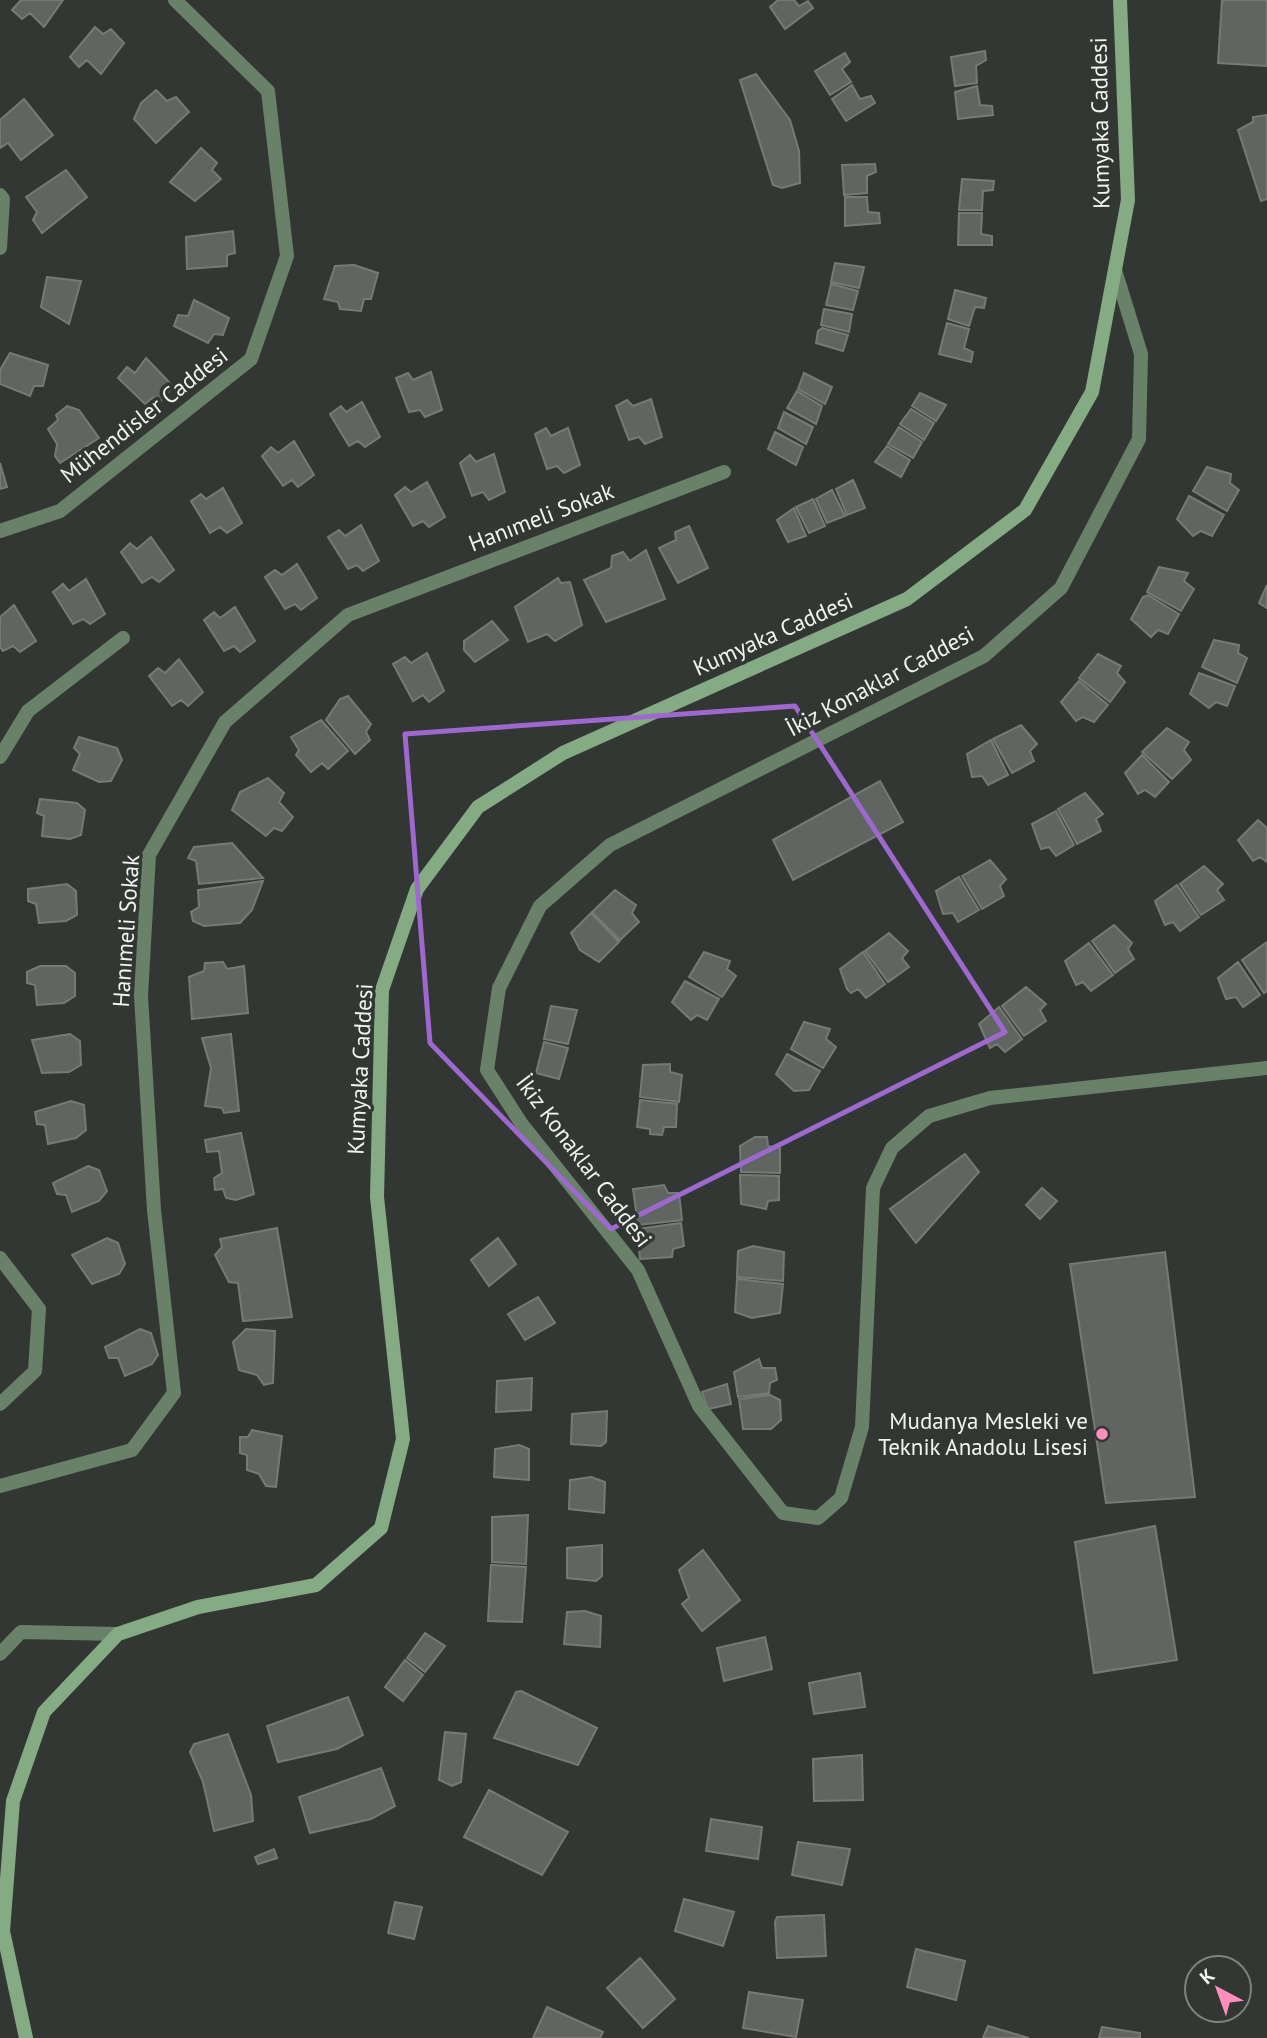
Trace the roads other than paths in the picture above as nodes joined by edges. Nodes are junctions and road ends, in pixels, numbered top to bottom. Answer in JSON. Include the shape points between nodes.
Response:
{"nodes":[{"id":1,"x":175,"y":0,"type":"edge"},
{"id":2,"x":1120,"y":0,"type":"edge"},
{"id":3,"x":0,"y":195,"type":"edge"},
{"id":4,"x":0,"y":248,"type":"edge"},
{"id":5,"x":1115,"y":270,"type":"junction"},
{"id":6,"x":724,"y":472,"type":"dead end"},
{"id":7,"x":0,"y":531,"type":"edge"},
{"id":8,"x":123,"y":638,"type":"dead end"},
{"id":9,"x":0,"y":757,"type":"edge"},
{"id":10,"x":1267,"y":1068,"type":"edge"},
{"id":11,"x":0,"y":1258,"type":"edge"},
{"id":12,"x":0,"y":1404,"type":"edge"},
{"id":13,"x":0,"y":1486,"type":"edge"},
{"id":14,"x":118,"y":1634,"type":"junction"},
{"id":15,"x":0,"y":1654,"type":"edge"},
{"id":16,"x":26,"y":2038,"type":"edge"}],
"edges":[{"from":1,"to":7,"type":"street","name":"Mühendisler Caddesi","via":[[268,91],[287,256],[251,359],[60,511]]},
{"from":2,"to":5,"type":"main road","name":"Kumyaka Caddesi","via":[[1128,200]]},
{"from":3,"to":4,"type":"street","via":[[4,199]]},
{"from":5,"to":10,"type":"street","name":"İkiz Konaklar Caddesi","via":[[1141,354],[1139,439],[1061,588],[984,656],[610,845],[540,906],[499,988],[487,1069],[521,1123],[638,1270],[699,1406],[783,1513],[817,1518],[841,1498],[862,1427],[873,1188],[892,1148],[929,1116],[990,1098]]},
{"from":5,"to":14,"type":"main road","name":"Kumyaka Caddesi","via":[[1092,392],[1025,510],[907,599],[563,753],[478,807],[416,889],[382,990],[377,1197],[403,1439],[381,1528],[316,1585],[198,1607]]},
{"from":6,"to":13,"type":"street","name":"Hanımeli Sokak","via":[[348,615],[225,722],[149,855],[141,996],[154,1210],[174,1393],[132,1450]]},
{"from":8,"to":9,"type":"street","via":[[28,711]]},
{"from":11,"to":12,"type":"street","via":[[39,1310],[35,1371]]},
{"from":14,"to":15,"type":"street","via":[[21,1632]]},
{"from":14,"to":16,"type":"main road","name":"Kumyaka Caddesi","via":[[44,1712],[13,1801],[3,1931]]}]}
